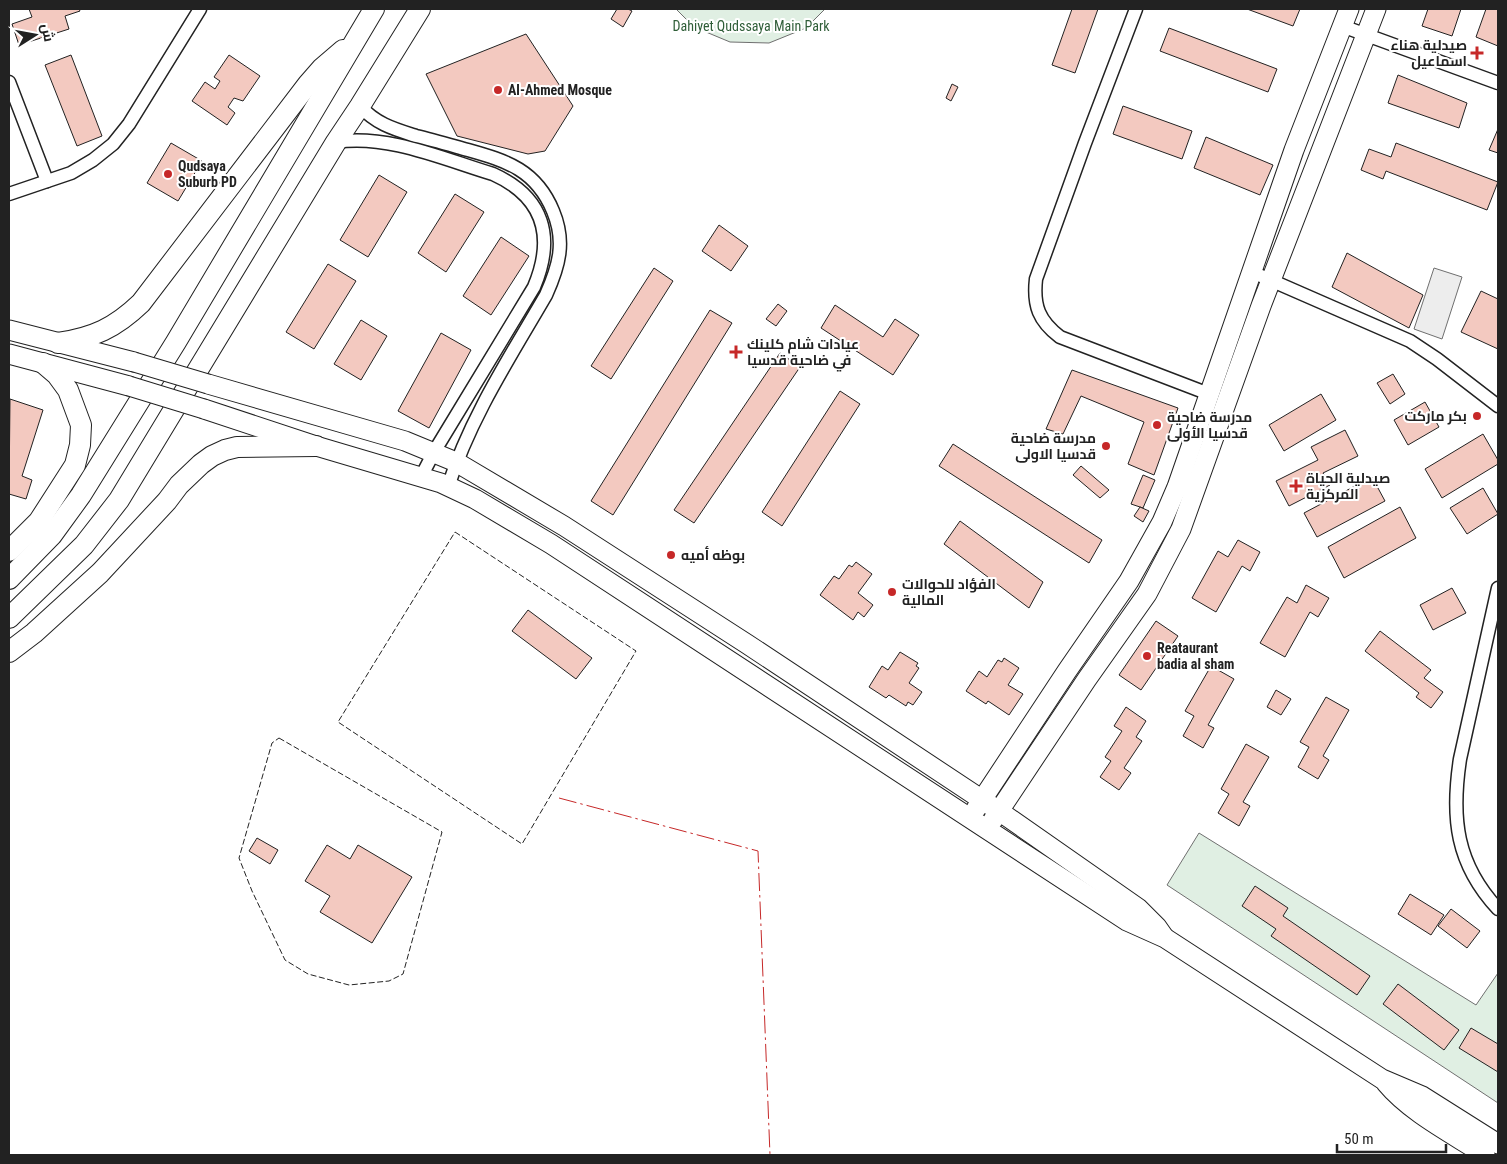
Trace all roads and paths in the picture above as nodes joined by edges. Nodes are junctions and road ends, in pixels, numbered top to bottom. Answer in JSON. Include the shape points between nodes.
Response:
{"nodes":[{"id":1,"x":200,"y":9,"type":"edge"},
{"id":2,"x":374,"y":9,"type":"edge"},
{"id":3,"x":420,"y":9,"type":"edge"},
{"id":4,"x":1136,"y":9,"type":"edge"},
{"id":5,"x":1376,"y":9,"type":"edge"},
{"id":6,"x":1345,"y":17,"type":"edge"},
{"id":7,"x":1367,"y":36,"type":"junction"},
{"id":8,"x":355,"y":42,"type":"junction"},
{"id":9,"x":9,"y":82,"type":"edge"},
{"id":10,"x":1498,"y":83,"type":"edge"},
{"id":11,"x":360,"y":106,"type":"junction"},
{"id":12,"x":336,"y":142,"type":"junction"},
{"id":13,"x":47,"y":181,"type":"junction"},
{"id":14,"x":9,"y":194,"type":"edge"},
{"id":15,"x":1252,"y":272,"type":"junction"},
{"id":16,"x":1271,"y":280,"type":"junction"},
{"id":17,"x":9,"y":330,"type":"edge"},
{"id":18,"x":58,"y":343,"type":"junction"},
{"id":19,"x":500,"y":343,"type":"junction"},
{"id":20,"x":514,"y":351,"type":"junction"},
{"id":21,"x":9,"y":354,"type":"edge"},
{"id":22,"x":43,"y":363,"type":"junction"},
{"id":23,"x":1211,"y":386,"type":"junction"},
{"id":24,"x":1232,"y":386,"type":"junction"},
{"id":25,"x":1498,"y":406,"type":"edge"},
{"id":26,"x":1202,"y":414,"type":"junction"},
{"id":27,"x":1220,"y":422,"type":"junction"},
{"id":28,"x":316,"y":446,"type":"junction"},
{"id":29,"x":434,"y":452,"type":"junction"},
{"id":30,"x":456,"y":462,"type":"junction"},
{"id":31,"x":421,"y":477,"type":"junction"},
{"id":32,"x":448,"y":486,"type":"junction"},
{"id":33,"x":9,"y":552,"type":"edge"},
{"id":34,"x":9,"y":579,"type":"edge"},
{"id":35,"x":1498,"y":588,"type":"edge"},
{"id":36,"x":9,"y":618,"type":"edge"},
{"id":37,"x":747,"y":644,"type":"junction"},
{"id":38,"x":9,"y":652,"type":"edge"},
{"id":39,"x":735,"y":663,"type":"junction"},
{"id":40,"x":952,"y":780,"type":"junction"},
{"id":41,"x":940,"y":799,"type":"junction"},
{"id":42,"x":982,"y":800,"type":"junction"},
{"id":43,"x":999,"y":811,"type":"junction"},
{"id":44,"x":970,"y":818,"type":"junction"},
{"id":45,"x":1024,"y":829,"type":"junction"},
{"id":46,"x":987,"y":830,"type":"junction"},
{"id":47,"x":1012,"y":846,"type":"junction"},
{"id":48,"x":1498,"y":909,"type":"edge"},
{"id":49,"x":1165,"y":938,"type":"junction"},
{"id":50,"x":1493,"y":1148,"type":"edge"}],
"edges":[{"from":1,"to":13,"type":"street","via":[[129,124],[113,144],[71,173]]},
{"from":2,"to":8,"type":"main road"},
{"from":3,"to":11,"type":"main road"},
{"from":4,"to":23,"type":"street","via":[[1036,279],[1036,306],[1041,318],[1060,337]]},
{"from":5,"to":7,"type":"main road"},
{"from":6,"to":7,"type":"street"},
{"from":6,"to":15,"type":"main road"},
{"from":7,"to":10,"type":"street"},
{"from":7,"to":16,"type":"main road"},
{"from":8,"to":18,"type":"main road","via":[[308,84],[141,303],[112,327],[95,335]]},
{"from":8,"to":34,"type":"main road","via":[[176,342],[80,494],[52,535]]},
{"from":9,"to":13,"type":"street"},
{"from":11,"to":12,"type":"main road"},
{"from":11,"to":20,"type":"street","via":[[374,120],[392,129],[517,167],[548,198],[558,222],[560,247],[556,272]]},
{"from":12,"to":19,"type":"street","via":[[388,143],[493,174],[522,191],[542,227],[545,247],[542,268]]},
{"from":12,"to":36,"type":"main road","via":[[119,500],[84,545]]},
{"from":13,"to":14,"type":"street"},
{"from":15,"to":16,"type":"street"},
{"from":15,"to":23,"type":"main road"},
{"from":16,"to":24,"type":"main road"},
{"from":16,"to":25,"type":"street","via":[[1410,341]]},
{"from":17,"to":18,"type":"main road"},
{"from":18,"to":29,"type":"main road","bridge":true,"via":[[134,362]]},
{"from":19,"to":20,"type":"street"},
{"from":19,"to":29,"type":"street"},
{"from":20,"to":30,"type":"street"},
{"from":21,"to":22,"type":"main road"},
{"from":22,"to":28,"type":"main road","bridge":true,"via":[[129,386]]},
{"from":22,"to":33,"type":"main road","via":[[58,375],[68,390],[80,425],[80,446],[75,465],[39,521]]},
{"from":23,"to":24,"type":"main road"},
{"from":23,"to":26,"type":"main road"},
{"from":24,"to":27,"type":"main road"},
{"from":26,"to":27,"type":"main road"},
{"from":26,"to":42,"type":"main road","via":[[1162,522],[1130,581]]},
{"from":27,"to":43,"type":"main road","via":[[1181,529],[1147,594]]},
{"from":28,"to":31,"type":"main road"},
{"from":28,"to":38,"type":"main road","via":[[237,447],[212,456],[179,485],[100,573]]},
{"from":29,"to":30,"type":"main road"},
{"from":29,"to":31,"type":"street"},
{"from":30,"to":32,"type":"street"},
{"from":30,"to":37,"type":"main road","via":[[564,526]]},
{"from":31,"to":32,"type":"main road"},
{"from":32,"to":39,"type":"main road","via":[[551,544]]},
{"from":35,"to":48,"type":"street","via":[[1460,759],[1456,809],[1464,856],[1484,894]]},
{"from":37,"to":39,"type":"main road"},
{"from":37,"to":40,"type":"main road"},
{"from":39,"to":41,"type":"main road"},
{"from":40,"to":41,"type":"main road","via":[[948,794]]},
{"from":40,"to":42,"type":"main road"},
{"from":41,"to":44,"type":"main road"},
{"from":42,"to":43,"type":"main road"},
{"from":42,"to":44,"type":"main road"},
{"from":43,"to":45,"type":"main road"},
{"from":43,"to":46,"type":"main road"},
{"from":44,"to":46,"type":"main road"},
{"from":45,"to":47,"type":"main road","via":[[1014,837]]},
{"from":45,"to":49,"type":"main road","via":[[1138,908]]},
{"from":46,"to":47,"type":"main road"},
{"from":47,"to":49,"type":"main road","via":[[1127,921]]},
{"from":49,"to":50,"type":"main road","via":[[1382,1078],[1435,1103]]}]}
